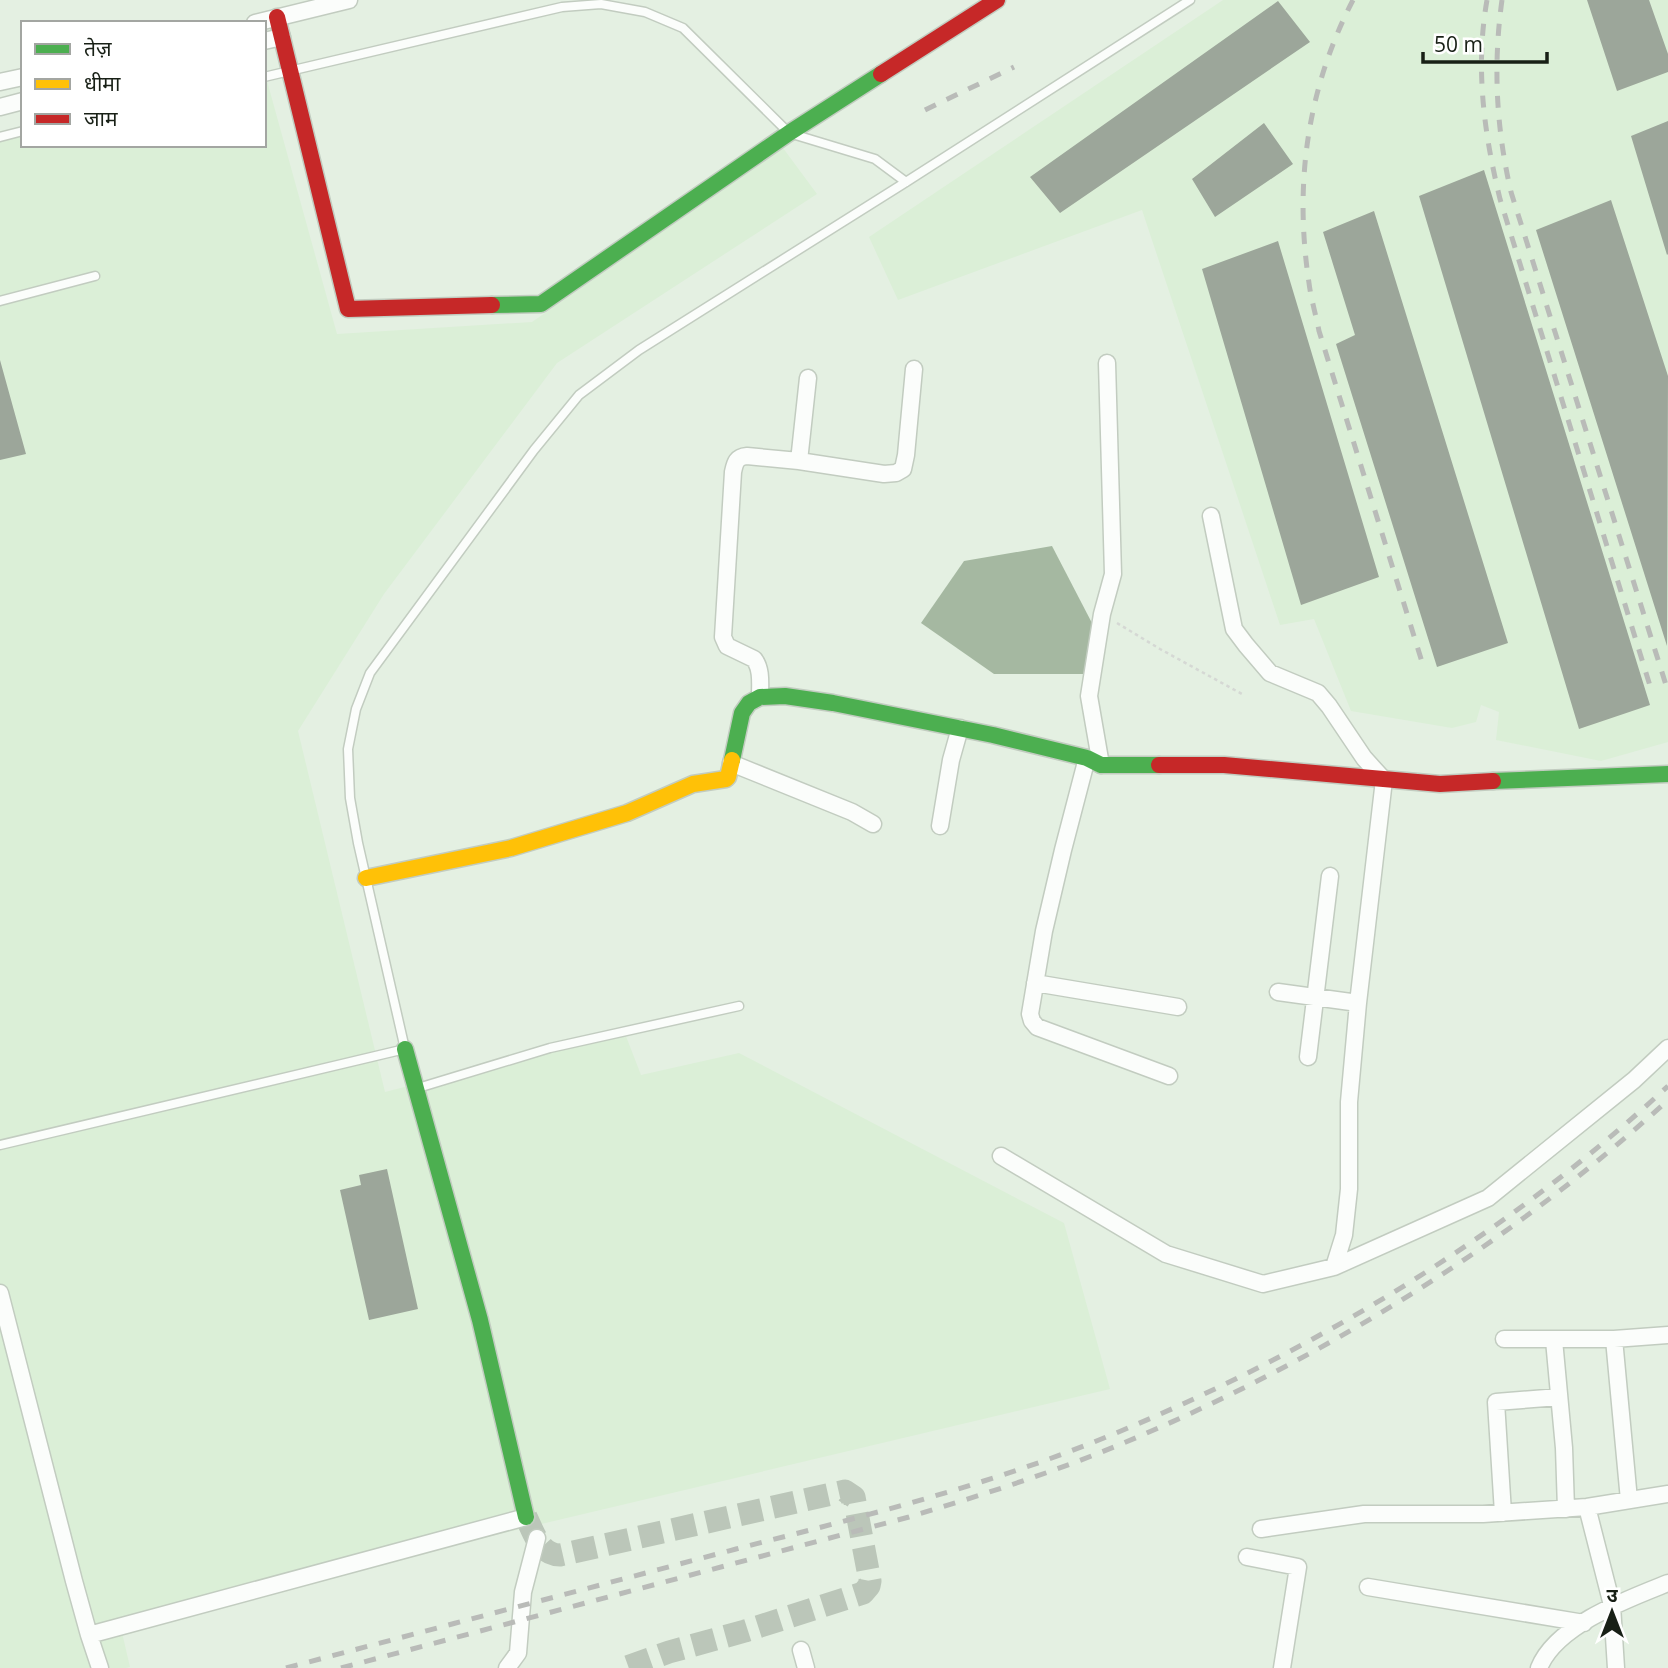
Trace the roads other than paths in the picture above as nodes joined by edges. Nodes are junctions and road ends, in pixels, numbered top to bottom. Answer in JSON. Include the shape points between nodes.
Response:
{"nodes":[{"id":1,"x":349,"y":0,"type":"edge"},
{"id":2,"x":997,"y":0,"type":"edge"},
{"id":3,"x":1189,"y":0,"type":"edge"},
{"id":4,"x":302,"y":6,"type":"edge"},
{"id":5,"x":277,"y":18,"type":"junction"},
{"id":6,"x":264,"y":21,"type":"edge"},
{"id":7,"x":282,"y":37,"type":"junction"},
{"id":8,"x":266,"y":41,"type":"edge"},
{"id":9,"x":291,"y":72,"type":"junction"},
{"id":10,"x":21,"y":77,"type":"edge"},
{"id":11,"x":266,"y":77,"type":"edge"},
{"id":12,"x":0,"y":82,"type":"edge"},
{"id":13,"x":21,"y":102,"type":"edge"},
{"id":14,"x":0,"y":107,"type":"edge"},
{"id":15,"x":21,"y":132,"type":"edge"},
{"id":16,"x":789,"y":133,"type":"junction"},
{"id":17,"x":0,"y":137,"type":"edge"},
{"id":18,"x":906,"y":182,"type":"junction"},
{"id":19,"x":95,"y":276,"type":"dead end"},
{"id":20,"x":0,"y":301,"type":"edge"},
{"id":21,"x":1107,"y":363,"type":"dead end"},
{"id":22,"x":915,"y":369,"type":"dead end"},
{"id":23,"x":808,"y":378,"type":"dead end"},
{"id":24,"x":799,"y":461,"type":"junction"},
{"id":25,"x":1211,"y":516,"type":"dead end"},
{"id":26,"x":760,"y":697,"type":"junction"},
{"id":27,"x":960,"y":728,"type":"junction"},
{"id":28,"x":1094,"y":762,"type":"junction"},
{"id":29,"x":731,"y":763,"type":"junction"},
{"id":30,"x":1668,"y":774,"type":"edge"},
{"id":31,"x":1384,"y":780,"type":"junction"},
{"id":32,"x":873,"y":824,"type":"dead end"},
{"id":33,"x":940,"y":826,"type":"dead end"},
{"id":34,"x":1330,"y":876,"type":"dead end"},
{"id":35,"x":366,"y":878,"type":"junction"},
{"id":36,"x":1035,"y":983,"type":"junction"},
{"id":37,"x":1278,"y":992,"type":"dead end"},
{"id":38,"x":1315,"y":998,"type":"junction"},
{"id":39,"x":1358,"y":1003,"type":"junction"},
{"id":40,"x":739,"y":1006,"type":"dead end"},
{"id":41,"x":1178,"y":1007,"type":"dead end"},
{"id":42,"x":1668,"y":1048,"type":"edge"},
{"id":43,"x":405,"y":1049,"type":"junction"},
{"id":44,"x":1308,"y":1057,"type":"dead end"},
{"id":45,"x":1169,"y":1076,"type":"dead end"},
{"id":46,"x":416,"y":1088,"type":"junction"},
{"id":47,"x":0,"y":1145,"type":"edge"},
{"id":48,"x":1001,"y":1156,"type":"dead end"},
{"id":49,"x":1334,"y":1267,"type":"junction"},
{"id":50,"x":0,"y":1293,"type":"edge"},
{"id":51,"x":1668,"y":1335,"type":"edge"},
{"id":52,"x":1504,"y":1339,"type":"dead end"},
{"id":53,"x":1614,"y":1339,"type":"junction"},
{"id":54,"x":1554,"y":1340,"type":"junction"},
{"id":55,"x":1559,"y":1397,"type":"junction"},
{"id":56,"x":1668,"y":1494,"type":"edge"},
{"id":57,"x":1629,"y":1500,"type":"junction"},
{"id":58,"x":1587,"y":1507,"type":"junction"},
{"id":59,"x":1566,"y":1509,"type":"junction"},
{"id":60,"x":1503,"y":1513,"type":"junction"},
{"id":61,"x":1261,"y":1529,"type":"dead end"},
{"id":62,"x":537,"y":1538,"type":"dead end"},
{"id":63,"x":1247,"y":1557,"type":"dead end"},
{"id":64,"x":1668,"y":1583,"type":"edge"},
{"id":65,"x":1368,"y":1587,"type":"dead end"},
{"id":66,"x":1612,"y":1605,"type":"junction"},
{"id":67,"x":1584,"y":1623,"type":"junction"},
{"id":68,"x":89,"y":1634,"type":"junction"},
{"id":69,"x":801,"y":1650,"type":"dead end"},
{"id":70,"x":100,"y":1668,"type":"edge"},
{"id":71,"x":507,"y":1668,"type":"edge"},
{"id":72,"x":806,"y":1668,"type":"edge"},
{"id":73,"x":1282,"y":1668,"type":"edge"},
{"id":74,"x":1539,"y":1668,"type":"edge"},
{"id":75,"x":1616,"y":1668,"type":"edge"}],
"edges":[{"from":1,"to":4,"type":"street"},
{"from":2,"to":16,"type":"street"},
{"from":3,"to":18,"type":"lane"},
{"from":4,"to":5,"type":"street"},
{"from":5,"to":6,"type":"street"},
{"from":5,"to":7,"type":"street"},
{"from":7,"to":8,"type":"street"},
{"from":7,"to":9,"type":"street"},
{"from":9,"to":11,"type":"lane"},
{"from":9,"to":16,"type":"lane","via":[[562,7],[601,4],[645,12],[683,28]]},
{"from":9,"to":16,"type":"street","via":[[348,309],[541,304]]},
{"from":10,"to":12,"type":"street"},
{"from":13,"to":14,"type":"street"},
{"from":15,"to":17,"type":"lane"},
{"from":16,"to":18,"type":"lane","via":[[875,159]]},
{"from":18,"to":35,"type":"lane","via":[[639,350],[579,395],[534,450],[370,673],[348,749],[350,798]]},
{"from":19,"to":20,"type":"lane"},
{"from":21,"to":28,"type":"street","via":[[1112,574],[1089,696]]},
{"from":22,"to":24,"type":"street","via":[[903,469],[884,474]]},
{"from":23,"to":24,"type":"street"},
{"from":24,"to":26,"type":"street","via":[[741,456],[733,472],[723,637],[727,646],[757,662]]},
{"from":25,"to":31,"type":"street","via":[[1234,629],[1270,673],[1318,692]]},
{"from":26,"to":27,"type":"street","via":[[833,703]]},
{"from":26,"to":29,"type":"street","via":[[742,713]]},
{"from":27,"to":28,"type":"street"},
{"from":27,"to":33,"type":"street"},
{"from":28,"to":31,"type":"street","via":[[1224,765]]},
{"from":28,"to":36,"type":"street","via":[[1059,863]]},
{"from":29,"to":32,"type":"street"},
{"from":29,"to":35,"type":"street","via":[[726,779],[693,784],[627,813],[511,848]]},
{"from":30,"to":31,"type":"street","via":[[1440,784]]},
{"from":31,"to":39,"type":"street"},
{"from":34,"to":38,"type":"street"},
{"from":35,"to":43,"type":"lane"},
{"from":36,"to":41,"type":"street"},
{"from":36,"to":45,"type":"street","via":[[1030,1014],[1037,1027]]},
{"from":37,"to":38,"type":"street"},
{"from":38,"to":39,"type":"street"},
{"from":38,"to":44,"type":"street"},
{"from":39,"to":49,"type":"street","via":[[1349,1102],[1349,1189],[1344,1235]]},
{"from":40,"to":46,"type":"lane","via":[[550,1048]]},
{"from":42,"to":49,"type":"street","via":[[1488,1198]]},
{"from":43,"to":46,"type":"street"},
{"from":43,"to":47,"type":"lane"},
{"from":46,"to":68,"type":"street","via":[[480,1320],[526,1517]]},
{"from":48,"to":49,"type":"street","via":[[1166,1254],[1263,1284]]},
{"from":50,"to":68,"type":"street"},
{"from":51,"to":53,"type":"street"},
{"from":52,"to":54,"type":"street"},
{"from":53,"to":54,"type":"street"},
{"from":53,"to":57,"type":"street"},
{"from":54,"to":55,"type":"street"},
{"from":55,"to":59,"type":"street"},
{"from":55,"to":60,"type":"street","via":[[1496,1402]]},
{"from":56,"to":57,"type":"street"},
{"from":57,"to":58,"type":"street"},
{"from":58,"to":59,"type":"street"},
{"from":58,"to":66,"type":"street"},
{"from":59,"to":60,"type":"street"},
{"from":60,"to":61,"type":"street","via":[[1364,1514]]},
{"from":62,"to":71,"type":"street","via":[[523,1591],[518,1653]]},
{"from":63,"to":73,"type":"street","via":[[1298,1567]]},
{"from":64,"to":66,"type":"street"},
{"from":65,"to":67,"type":"street"},
{"from":66,"to":67,"type":"street"},
{"from":66,"to":75,"type":"street"},
{"from":67,"to":74,"type":"street","via":[[1549,1650]]},
{"from":68,"to":70,"type":"street"},
{"from":69,"to":72,"type":"street"}]}
